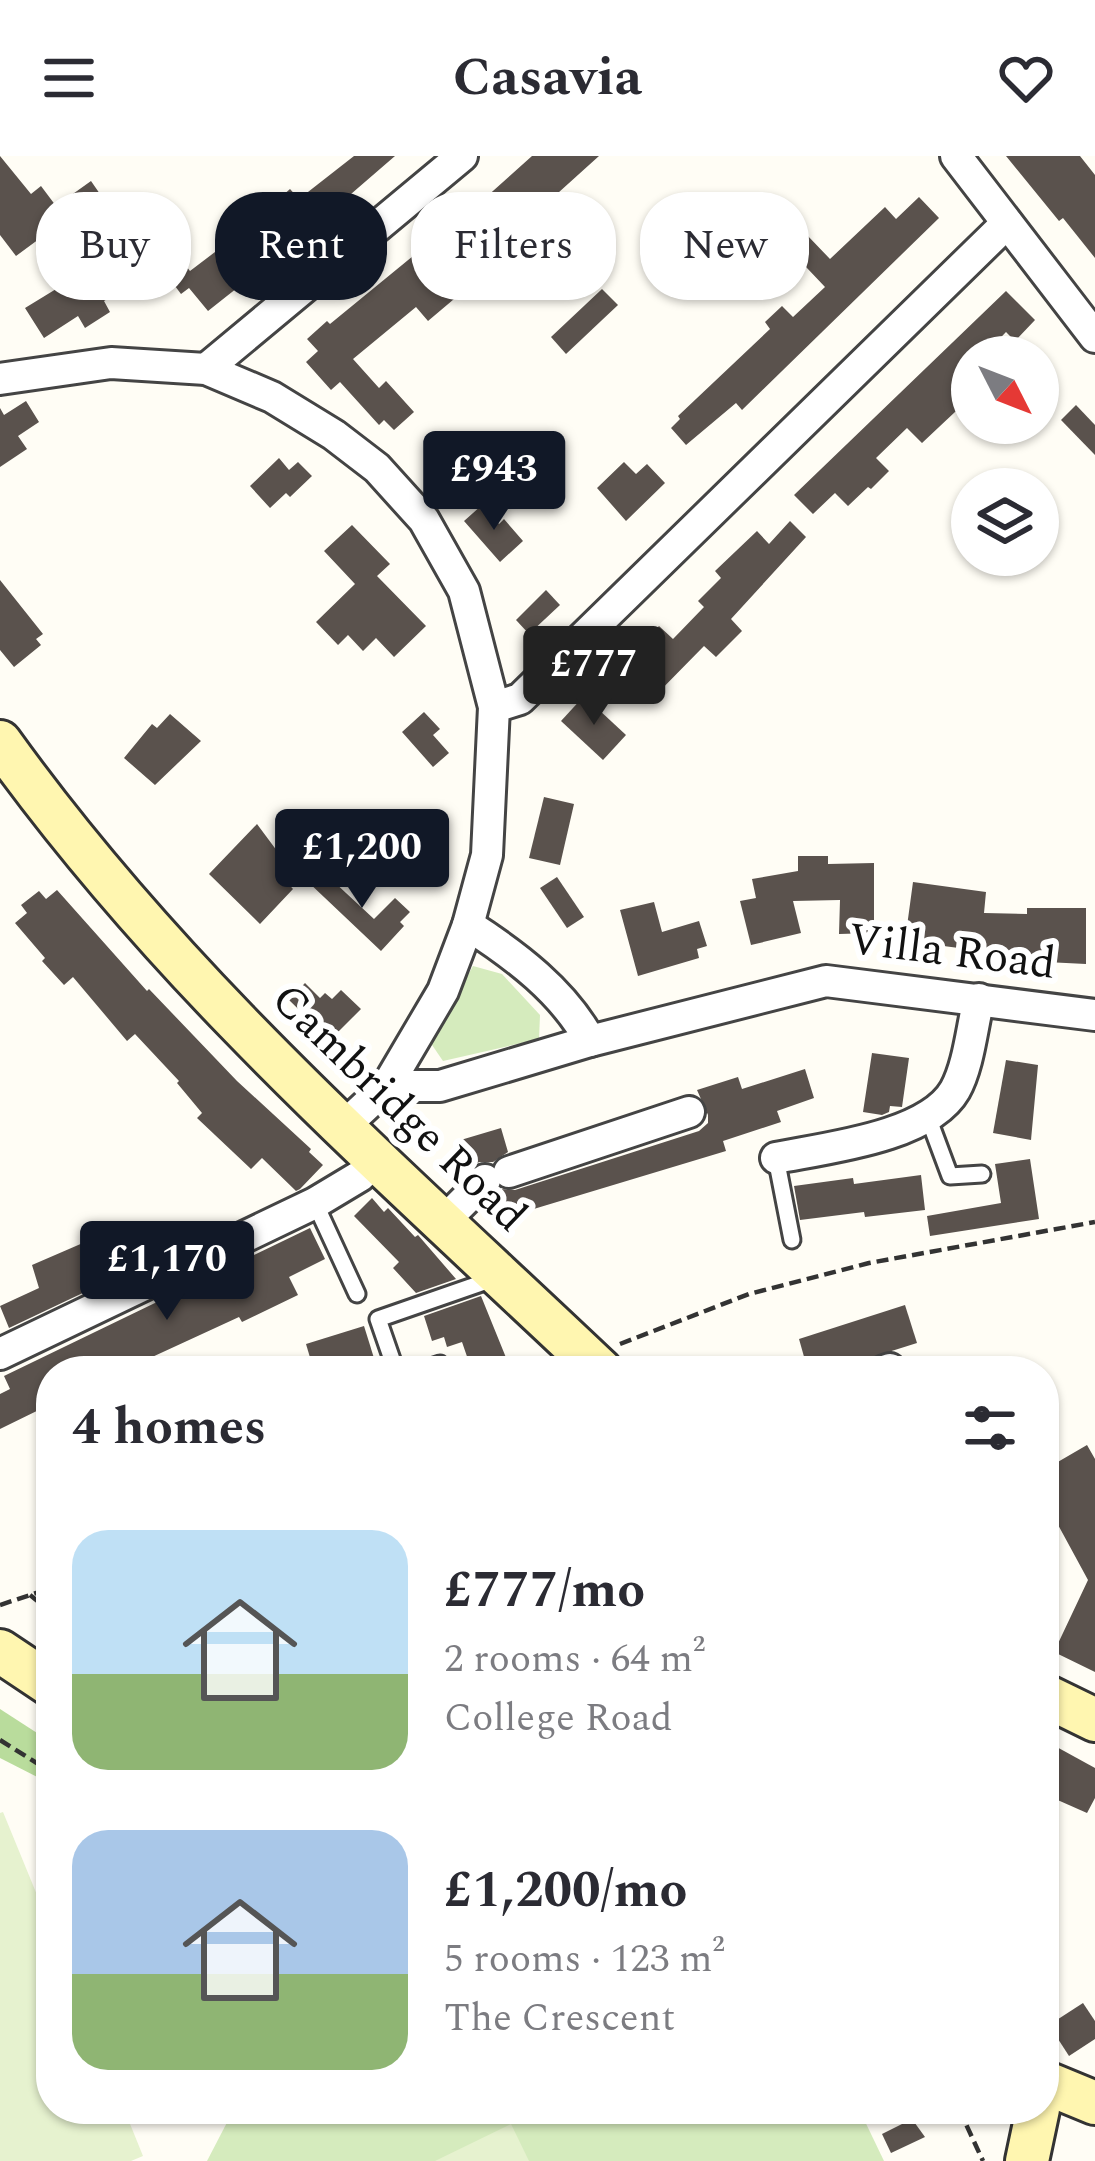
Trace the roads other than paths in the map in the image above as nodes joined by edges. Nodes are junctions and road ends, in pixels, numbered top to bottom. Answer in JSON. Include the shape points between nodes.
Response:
{"nodes":[{"id":1,"x":462,"y":156,"type":"edge"},
{"id":2,"x":956,"y":156,"type":"edge"},
{"id":3,"x":1006,"y":223,"type":"junction"},
{"id":4,"x":1095,"y":337,"type":"edge"},
{"id":5,"x":206,"y":369,"type":"junction"},
{"id":6,"x":0,"y":380,"type":"edge"},
{"id":7,"x":494,"y":706,"type":"junction"},
{"id":8,"x":0,"y":742,"type":"edge"},
{"id":9,"x":468,"y":925,"type":"junction"},
{"id":10,"x":979,"y":999,"type":"junction"},
{"id":11,"x":1095,"y":1015,"type":"edge"},
{"id":12,"x":590,"y":1041,"type":"junction"},
{"id":13,"x":387,"y":1086,"type":"junction"},
{"id":14,"x":689,"y":1112,"type":"dead end"},
{"id":15,"x":928,"y":1117,"type":"junction"},
{"id":16,"x":342,"y":1128,"type":"junction"},
{"id":17,"x":776,"y":1158,"type":"joint"},
{"id":18,"x":376,"y":1160,"type":"junction"},
{"id":19,"x":982,"y":1174,"type":"dead end"},
{"id":20,"x":315,"y":1203,"type":"junction"},
{"id":21,"x":442,"y":1222,"type":"junction"},
{"id":22,"x":793,"y":1240,"type":"dead end"},
{"id":23,"x":500,"y":1277,"type":"junction"},
{"id":24,"x":357,"y":1294,"type":"dead end"},
{"id":25,"x":0,"y":1354,"type":"edge"},
{"id":26,"x":391,"y":1356,"type":"edge"},
{"id":27,"x":604,"y":1356,"type":"edge"},
{"id":28,"x":2,"y":1662,"type":"edge"},
{"id":29,"x":36,"y":1677,"type":"edge"},
{"id":30,"x":36,"y":1697,"type":"edge"},
{"id":31,"x":1059,"y":1702,"type":"edge"},
{"id":32,"x":1095,"y":1720,"type":"edge"},
{"id":33,"x":1059,"y":2088,"type":"edge"},
{"id":34,"x":1059,"y":2099,"type":"edge"},
{"id":35,"x":1059,"y":2103,"type":"edge"},
{"id":36,"x":1095,"y":2103,"type":"edge"},
{"id":37,"x":1095,"y":2118,"type":"edge"},
{"id":38,"x":1035,"y":2124,"type":"edge"},
{"id":39,"x":1027,"y":2161,"type":"edge"}],
"edges":[{"from":1,"to":5,"type":"street"},
{"from":2,"to":3,"type":"street"},
{"from":3,"to":4,"type":"street"},
{"from":3,"to":7,"type":"street","via":[[520,699]]},
{"from":5,"to":6,"type":"street","via":[[111,363]]},
{"from":5,"to":7,"type":"street","via":[[334,435],[424,520],[464,591]]},
{"from":7,"to":9,"type":"street","via":[[487,855]]},
{"from":8,"to":16,"type":"street","name":"Cambridge Road","via":[[150,933]]},
{"from":9,"to":12,"type":"street","via":[[575,1012]]},
{"from":9,"to":13,"type":"street","via":[[443,992]]},
{"from":10,"to":11,"type":"street","name":"Villa Road"},
{"from":10,"to":12,"type":"street","name":"Villa Road","via":[[826,981]]},
{"from":10,"to":15,"type":"street","via":[[956,1088]]},
{"from":12,"to":13,"type":"street","name":"Villa Road","via":[[440,1086]]},
{"from":13,"to":16,"type":"street"},
{"from":14,"to":21,"type":"street","via":[[497,1176]]},
{"from":15,"to":17,"type":"street"},
{"from":15,"to":19,"type":"lane","via":[[950,1176]]},
{"from":16,"to":18,"type":"street","name":"Cambridge Road"},
{"from":17,"to":22,"type":"lane"},
{"from":18,"to":20,"type":"street"},
{"from":18,"to":21,"type":"street","name":"Cambridge Road"},
{"from":20,"to":24,"type":"lane"},
{"from":20,"to":25,"type":"street"},
{"from":21,"to":23,"type":"street","name":"Cambridge Road"},
{"from":23,"to":26,"type":"lane","via":[[378,1318]]},
{"from":23,"to":27,"type":"street","name":"Cambridge Road"},
{"from":28,"to":29,"type":"street"},
{"from":28,"to":30,"type":"street"},
{"from":31,"to":32,"type":"street"},
{"from":33,"to":36,"type":"street"},
{"from":34,"to":36,"type":"street"},
{"from":35,"to":37,"type":"street"},
{"from":38,"to":39,"type":"street"}]}
